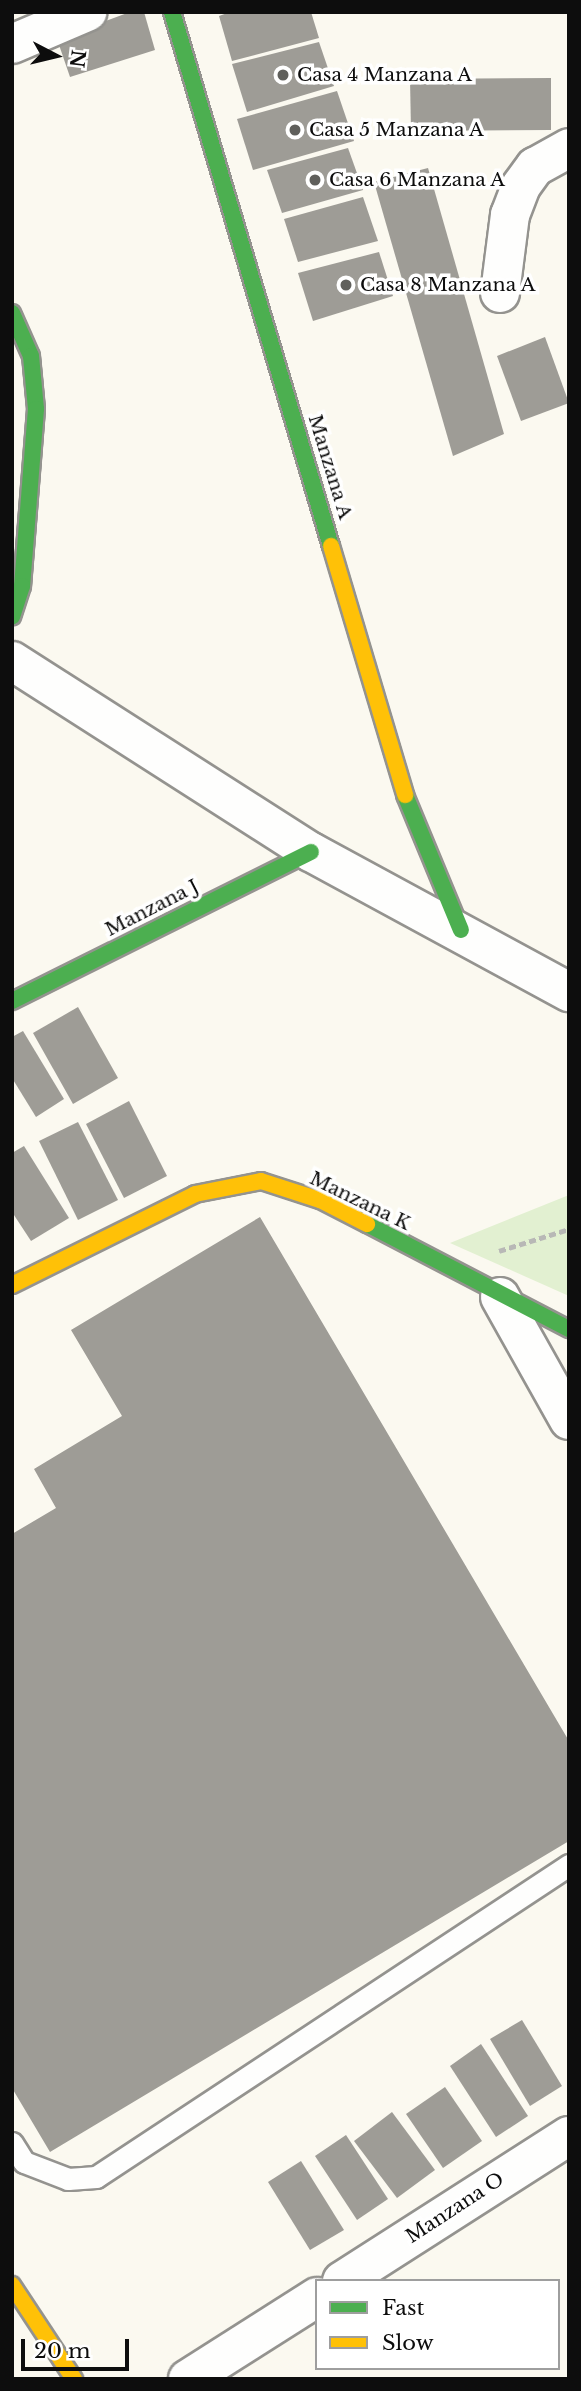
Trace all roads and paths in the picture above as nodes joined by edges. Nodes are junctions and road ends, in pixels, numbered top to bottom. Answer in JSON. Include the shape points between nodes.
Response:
{"nodes":[{"id":1,"x":87,"y":12,"type":"edge"},
{"id":2,"x":172,"y":12,"type":"edge"},
{"id":3,"x":12,"y":44,"type":"edge"},
{"id":4,"x":569,"y":148,"type":"edge"},
{"id":5,"x":500,"y":293,"type":"dead end"},
{"id":6,"x":12,"y":313,"type":"edge"},
{"id":7,"x":12,"y":616,"type":"edge"},
{"id":8,"x":12,"y":661,"type":"edge"},
{"id":9,"x":311,"y":852,"type":"junction"},
{"id":10,"x":461,"y":930,"type":"junction"},
{"id":11,"x":563,"y":979,"type":"edge"},
{"id":12,"x":12,"y":1001,"type":"edge"},
{"id":13,"x":569,"y":1229,"type":"edge"},
{"id":14,"x":446,"y":1268,"type":"junction"},
{"id":15,"x":12,"y":1285,"type":"edge"},
{"id":16,"x":500,"y":1297,"type":"junction"},
{"id":17,"x":569,"y":1329,"type":"edge"},
{"id":18,"x":569,"y":1420,"type":"edge"},
{"id":19,"x":569,"y":1865,"type":"edge"},
{"id":20,"x":569,"y":2136,"type":"edge"},
{"id":21,"x":12,"y":2143,"type":"edge"},
{"id":22,"x":345,"y":2279,"type":"edge"},
{"id":23,"x":12,"y":2285,"type":"edge"},
{"id":24,"x":315,"y":2298,"type":"edge"},
{"id":25,"x":74,"y":2379,"type":"edge"},
{"id":26,"x":188,"y":2379,"type":"edge"}],
"edges":[{"from":1,"to":3,"type":"street"},
{"from":2,"to":10,"type":"street","name":"Manzana A","via":[[408,805]]},
{"from":4,"to":5,"type":"street","via":[[535,167],[520,186],[510,215]]},
{"from":6,"to":7,"type":"street","via":[[31,356],[36,409],[22,586]]},
{"from":8,"to":9,"type":"street"},
{"from":9,"to":10,"type":"street"},
{"from":9,"to":12,"type":"street","name":"Manzana J"},
{"from":10,"to":11,"type":"street"},
{"from":13,"to":14,"type":"path"},
{"from":14,"to":15,"type":"street","name":"Manzana K","via":[[320,1200],[261,1181],[195,1194]]},
{"from":14,"to":16,"type":"street","name":"Manzana K"},
{"from":16,"to":17,"type":"street","name":"Manzana K"},
{"from":16,"to":18,"type":"street"},
{"from":19,"to":21,"type":"lane","via":[[96,2177],[68,2179],[24,2162]]},
{"from":20,"to":22,"type":"street","name":"Manzana O"},
{"from":23,"to":25,"type":"street"},
{"from":24,"to":26,"type":"street"}]}
